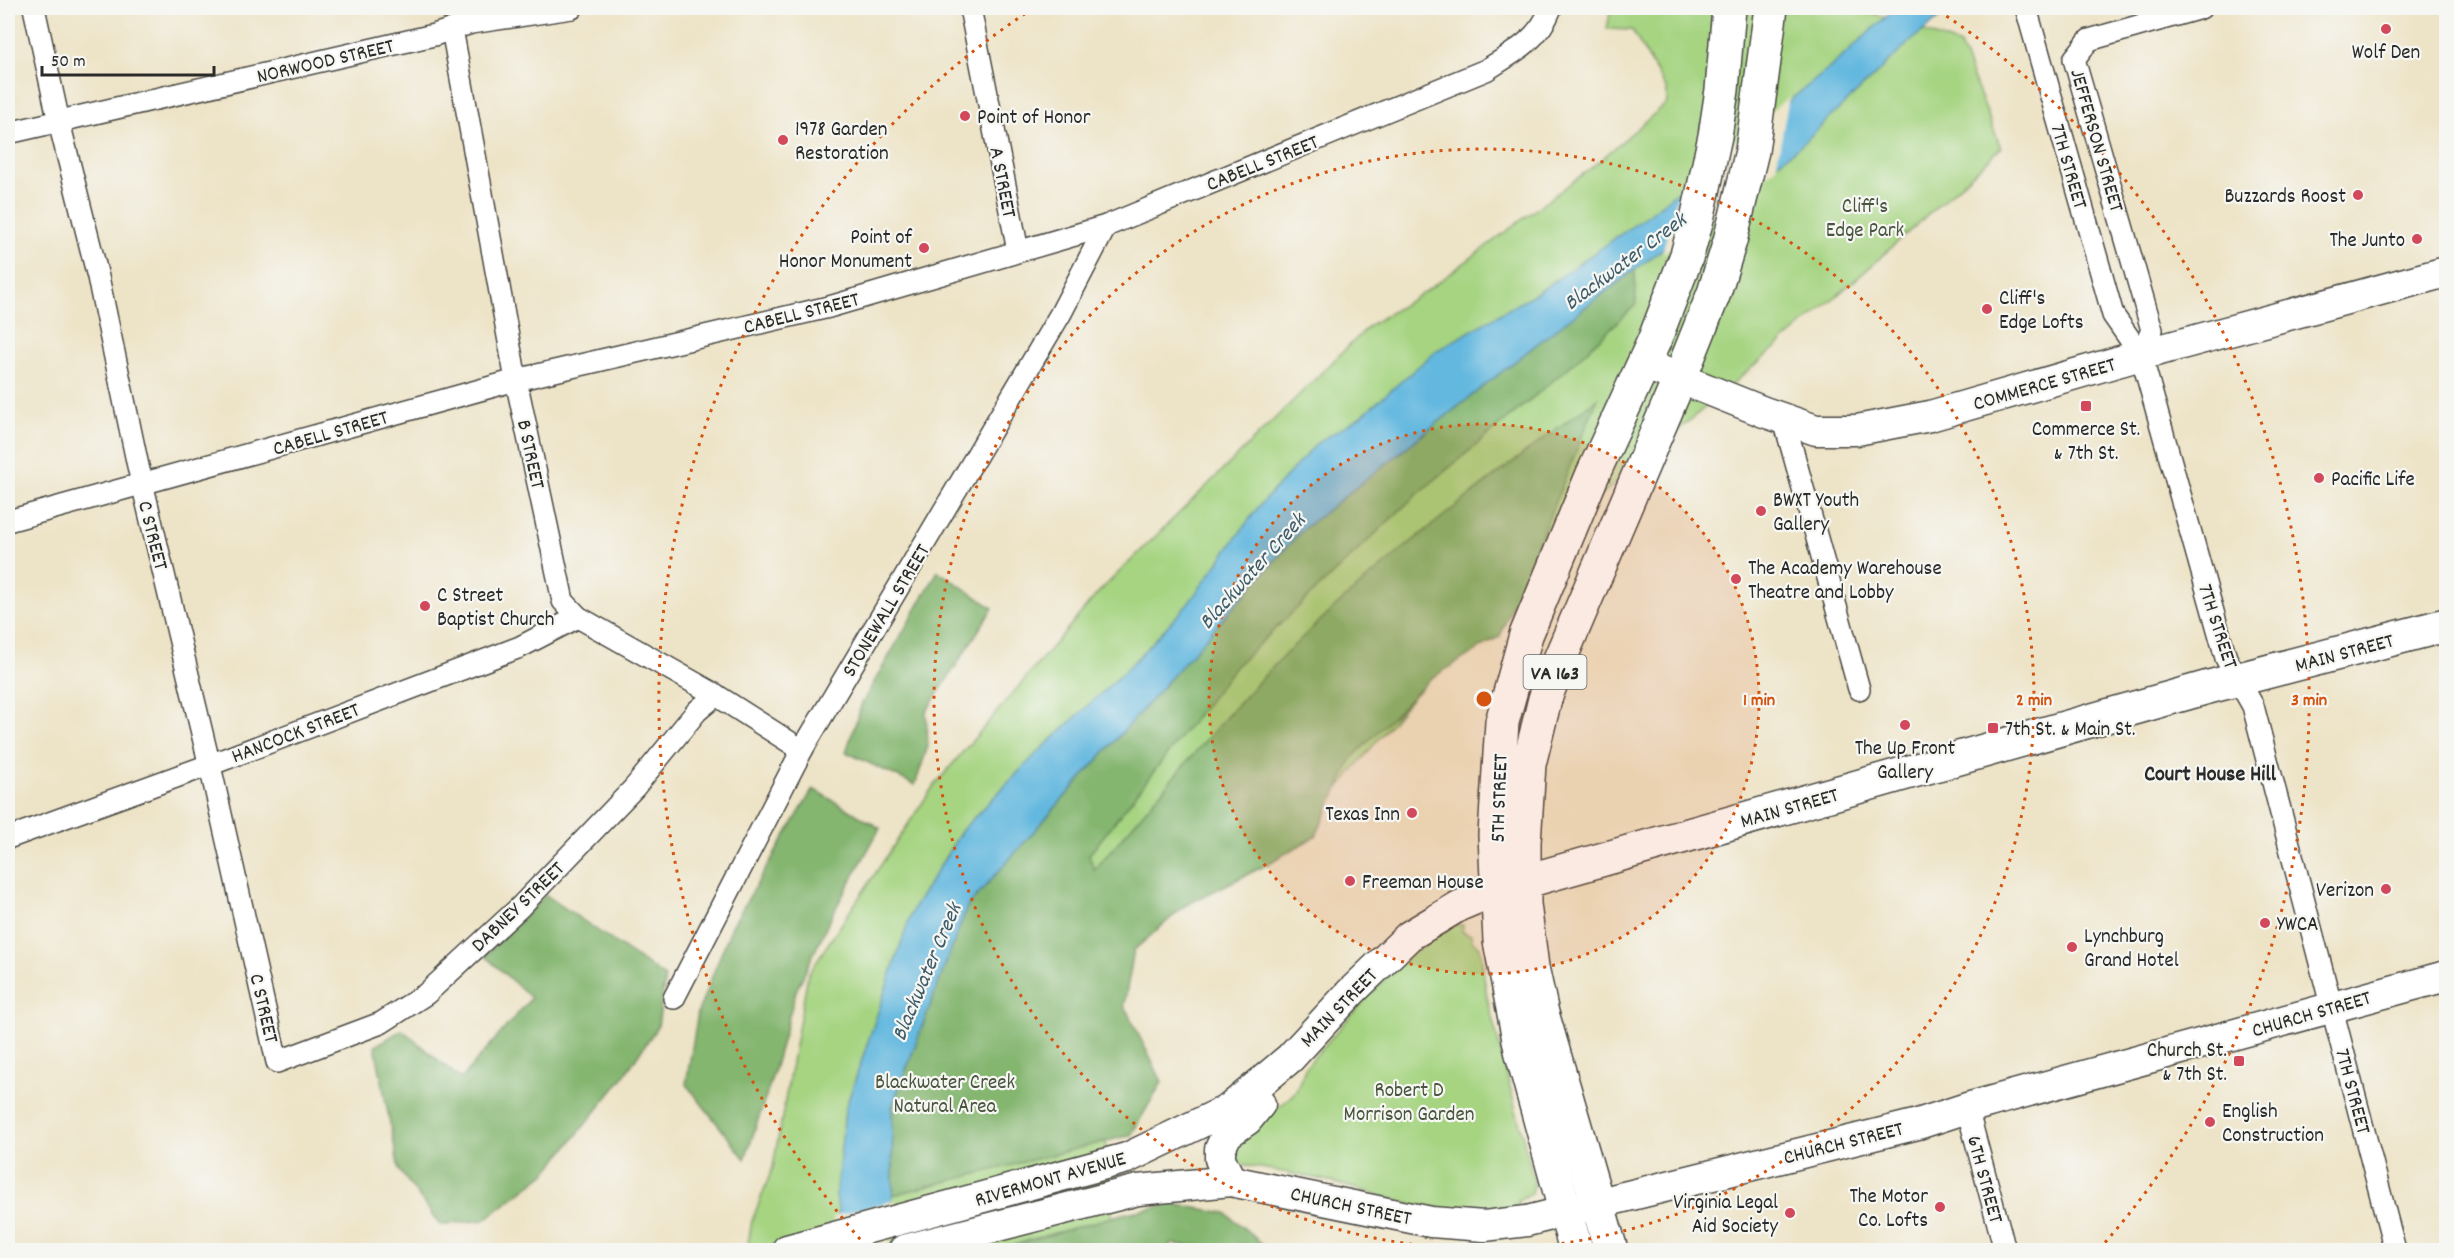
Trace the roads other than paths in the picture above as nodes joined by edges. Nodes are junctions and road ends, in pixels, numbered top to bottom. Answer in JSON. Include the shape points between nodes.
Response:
{"nodes":[{"id":1,"x":34,"y":8,"type":"edge"},
{"id":2,"x":572,"y":8,"type":"edge"},
{"id":3,"x":970,"y":8,"type":"edge"},
{"id":4,"x":1551,"y":8,"type":"edge"},
{"id":5,"x":1729,"y":8,"type":"edge"},
{"id":6,"x":1771,"y":8,"type":"edge"},
{"id":7,"x":2025,"y":8,"type":"edge"},
{"id":8,"x":2201,"y":8,"type":"edge"},
{"id":9,"x":452,"y":29,"type":"junction"},
{"id":10,"x":59,"y":122,"type":"junction"},
{"id":11,"x":8,"y":133,"type":"edge"},
{"id":12,"x":1106,"y":226,"type":"junction"},
{"id":13,"x":1018,"y":251,"type":"junction"},
{"id":14,"x":2446,"y":272,"type":"edge"},
{"id":15,"x":2140,"y":355,"type":"junction"},
{"id":16,"x":1644,"y":364,"type":"junction"},
{"id":17,"x":1680,"y":378,"type":"junction"},
{"id":18,"x":516,"y":380,"type":"junction"},
{"id":19,"x":1784,"y":420,"type":"junction"},
{"id":20,"x":142,"y":484,"type":"junction"},
{"id":21,"x":8,"y":521,"type":"edge"},
{"id":22,"x":578,"y":617,"type":"junction"},
{"id":23,"x":2446,"y":625,"type":"edge"},
{"id":24,"x":2238,"y":680,"type":"junction"},
{"id":25,"x":1859,"y":689,"type":"dead end"},
{"id":26,"x":716,"y":695,"type":"junction"},
{"id":27,"x":802,"y":750,"type":"junction"},
{"id":28,"x":210,"y":764,"type":"junction"},
{"id":29,"x":8,"y":838,"type":"edge"},
{"id":30,"x":1510,"y":886,"type":"junction"},
{"id":31,"x":2446,"y":976,"type":"edge"},
{"id":32,"x":674,"y":998,"type":"dead end"},
{"id":33,"x":2332,"y":1008,"type":"junction"},
{"id":34,"x":1290,"y":1058,"type":"junction"},
{"id":35,"x":277,"y":1062,"type":"joint"},
{"id":36,"x":1967,"y":1108,"type":"junction"},
{"id":37,"x":1231,"y":1181,"type":"junction"},
{"id":38,"x":1597,"y":1204,"type":"junction"},
{"id":39,"x":1566,"y":1212,"type":"junction"},
{"id":40,"x":787,"y":1251,"type":"edge"},
{"id":41,"x":904,"y":1251,"type":"edge"},
{"id":42,"x":1576,"y":1251,"type":"edge"},
{"id":43,"x":1611,"y":1251,"type":"edge"},
{"id":44,"x":2005,"y":1251,"type":"edge"},
{"id":45,"x":2396,"y":1251,"type":"edge"}],
"edges":[{"from":1,"to":10,"type":"street","name":"C STREET"},
{"from":2,"to":9,"type":"street","name":"NORWOOD STREET","via":[[471,22]]},
{"from":3,"to":13,"type":"street","name":"A STREET"},
{"from":4,"to":12,"type":"street","name":"CABELL STREET","via":[[1545,23],[1528,44],[1486,70]]},
{"from":5,"to":16,"type":"main road","name":"5TH STREET","via":[[1722,90],[1698,215],[1677,282]]},
{"from":6,"to":17,"type":"main road","name":"5TH STREET","via":[[1742,200],[1714,293]]},
{"from":7,"to":15,"type":"street","name":"7TH STREET","via":[[2113,315]]},
{"from":8,"to":15,"type":"street","name":"JEFFERSON STREET","via":[[2089,40],[2074,59],[2152,330]]},
{"from":9,"to":10,"type":"street","name":"NORWOOD STREET"},
{"from":9,"to":18,"type":"street","name":"B STREET"},
{"from":10,"to":11,"type":"street","name":"NORWOOD STREET"},
{"from":10,"to":20,"type":"street","name":"C STREET","via":[[98,277]]},
{"from":12,"to":13,"type":"street","name":"CABELL STREET"},
{"from":12,"to":27,"type":"street","name":"STONEWALL STREET","via":[[1061,313]]},
{"from":13,"to":18,"type":"street","name":"CABELL STREET","via":[[829,307]]},
{"from":14,"to":15,"type":"main road","name":"COMMERCE STREET"},
{"from":15,"to":19,"type":"main road","name":"COMMERCE STREET","via":[[1930,416],[1886,425],[1816,430]]},
{"from":15,"to":24,"type":"street","name":"7TH STREET","via":[[2226,658]]},
{"from":16,"to":17,"type":"main road","name":"COMMERCE STREET"},
{"from":16,"to":30,"type":"main road","name":"5TH STREET","via":[[1526,634],[1502,722],[1495,835]]},
{"from":17,"to":19,"type":"main road","name":"COMMERCE STREET"},
{"from":17,"to":30,"type":"main road","name":"5TH STREET","number":"VA 163","via":[[1560,659],[1540,717]]},
{"from":18,"to":20,"type":"street","name":"CABELL STREET"},
{"from":18,"to":22,"type":"street","name":"B STREET","via":[[563,601]]},
{"from":19,"to":25,"type":"street"},
{"from":20,"to":21,"type":"street","name":"CABELL STREET"},
{"from":20,"to":28,"type":"street","name":"C STREET"},
{"from":22,"to":26,"type":"street","name":"B STREET"},
{"from":22,"to":28,"type":"street","name":"HANCOCK STREET","via":[[520,647]]},
{"from":23,"to":24,"type":"main road","name":"MAIN STREET"},
{"from":24,"to":30,"type":"main road","name":"MAIN STREET"},
{"from":24,"to":33,"type":"street","name":"7TH STREET","via":[[2253,706]]},
{"from":26,"to":27,"type":"street","name":"B STREET"},
{"from":26,"to":35,"type":"street","name":"DABNEY STREET","via":[[697,711],[633,788],[520,908],[426,994],[381,1023]]},
{"from":27,"to":32,"type":"street","name":"STONEWALL STREET"},
{"from":28,"to":29,"type":"street","name":"HANCOCK STREET"},
{"from":28,"to":35,"type":"street","name":"C STREET"},
{"from":30,"to":34,"type":"main road","name":"MAIN STREET","via":[[1459,906],[1409,936]]},
{"from":30,"to":38,"type":"main road","name":"5TH STREET","number":"VA 163"},
{"from":30,"to":39,"type":"main road","name":"5TH STREET","via":[[1500,941],[1508,989]]},
{"from":31,"to":33,"type":"main road","name":"CHURCH STREET"},
{"from":33,"to":36,"type":"main road","name":"CHURCH STREET"},
{"from":33,"to":45,"type":"street","name":"7TH STREET"},
{"from":34,"to":37,"type":"main road","via":[[1271,1092],[1247,1120],[1227,1134],[1220,1159]]},
{"from":34,"to":40,"type":"main road","name":"RIVERMONT AVENUE","via":[[1229,1109],[1127,1158]]},
{"from":36,"to":38,"type":"main road","name":"CHURCH STREET","via":[[1918,1124]]},
{"from":36,"to":44,"type":"street","name":"6TH STREET"},
{"from":37,"to":39,"type":"main road","name":"CHURCH STREET","via":[[1431,1222],[1484,1226]]},
{"from":37,"to":41,"type":"main road","name":"RIVERMONT AVENUE","via":[[1138,1190]]},
{"from":38,"to":39,"type":"main road","name":"CHURCH STREET"},
{"from":38,"to":43,"type":"main road","name":"5TH STREET","number":"VA 163"},
{"from":39,"to":42,"type":"main road","name":"5TH STREET"}]}
